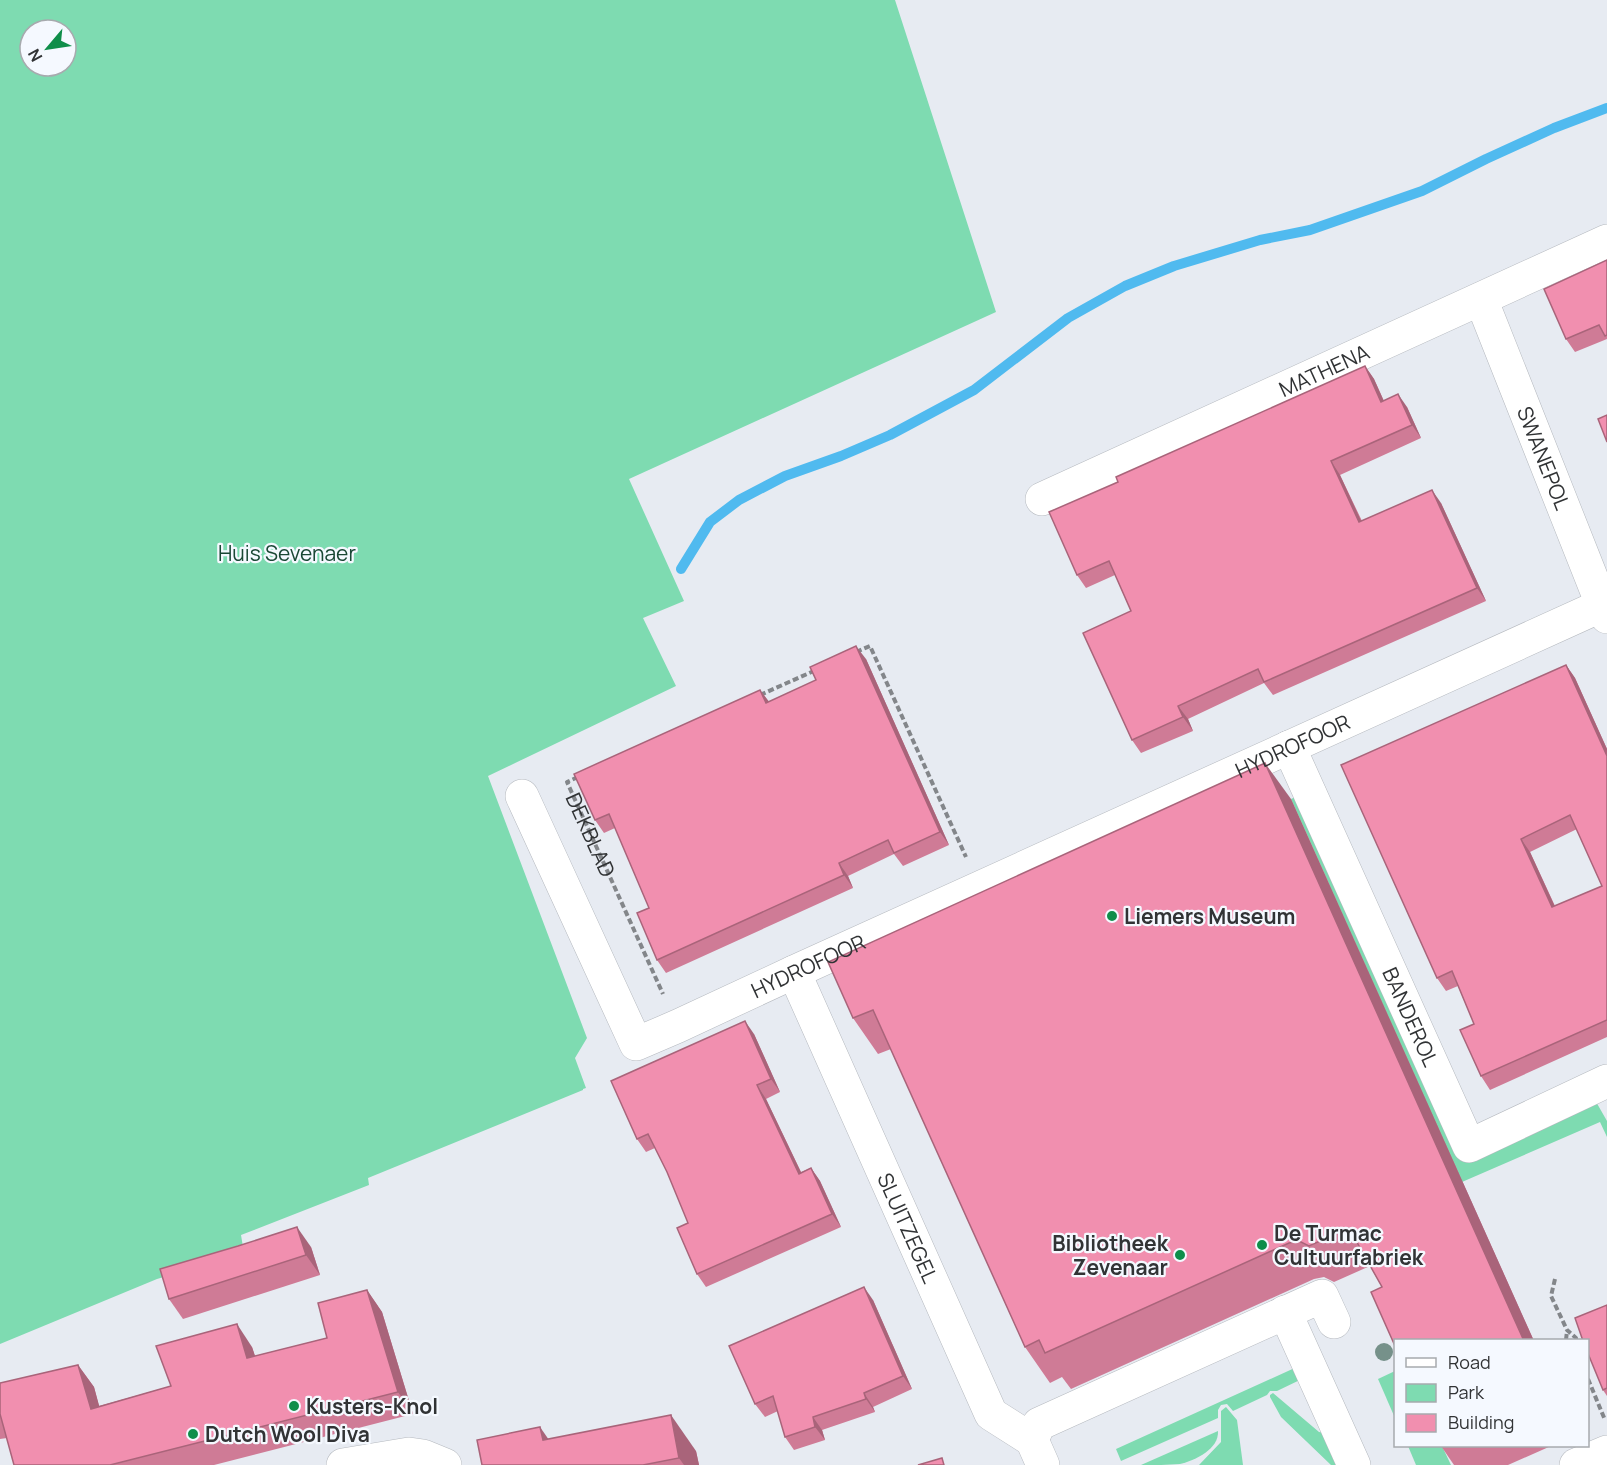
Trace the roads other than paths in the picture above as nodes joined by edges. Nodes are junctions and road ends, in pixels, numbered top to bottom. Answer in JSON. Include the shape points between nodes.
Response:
{"nodes":[{"id":1,"x":1607,"y":242,"type":"edge"},
{"id":2,"x":1481,"y":299,"type":"junction"},
{"id":3,"x":1042,"y":499,"type":"dead end"},
{"id":4,"x":1605,"y":609,"type":"edge"},
{"id":5,"x":1289,"y":747,"type":"junction"},
{"id":6,"x":522,"y":796,"type":"dead end"},
{"id":7,"x":794,"y":972,"type":"junction"},
{"id":8,"x":1607,"y":1081,"type":"edge"},
{"id":9,"x":1285,"y":1312,"type":"junction"},
{"id":10,"x":1334,"y":1322,"type":"dead end"},
{"id":11,"x":1037,"y":1452,"type":"edge"},
{"id":12,"x":1607,"y":1452,"type":"edge"},
{"id":13,"x":343,"y":1465,"type":"edge"},
{"id":14,"x":445,"y":1465,"type":"edge"},
{"id":15,"x":1354,"y":1465,"type":"edge"},
{"id":16,"x":1576,"y":1465,"type":"edge"}],
"edges":[{"from":1,"to":2,"type":"street","name":"MATHENA"},
{"from":2,"to":3,"type":"street","name":"MATHENA"},
{"from":2,"to":4,"type":"street","name":"SWANEPOL"},
{"from":4,"to":5,"type":"street","name":"HYDROFOOR"},
{"from":5,"to":7,"type":"street","name":"HYDROFOOR"},
{"from":5,"to":8,"type":"street","name":"BANDEROL","via":[[1469,1146]]},
{"from":6,"to":7,"type":"street","name":"HYDROFOOR","via":[[636,1044]]},
{"from":7,"to":11,"type":"street","name":"SLUITZEGEL","via":[[991,1414]]},
{"from":9,"to":10,"type":"street","via":[[1322,1296]]},
{"from":9,"to":11,"type":"street","via":[[1039,1424]]},
{"from":9,"to":15,"type":"street"},
{"from":12,"to":16,"type":"street"},
{"from":13,"to":14,"type":"street","via":[[409,1454]]}]}
